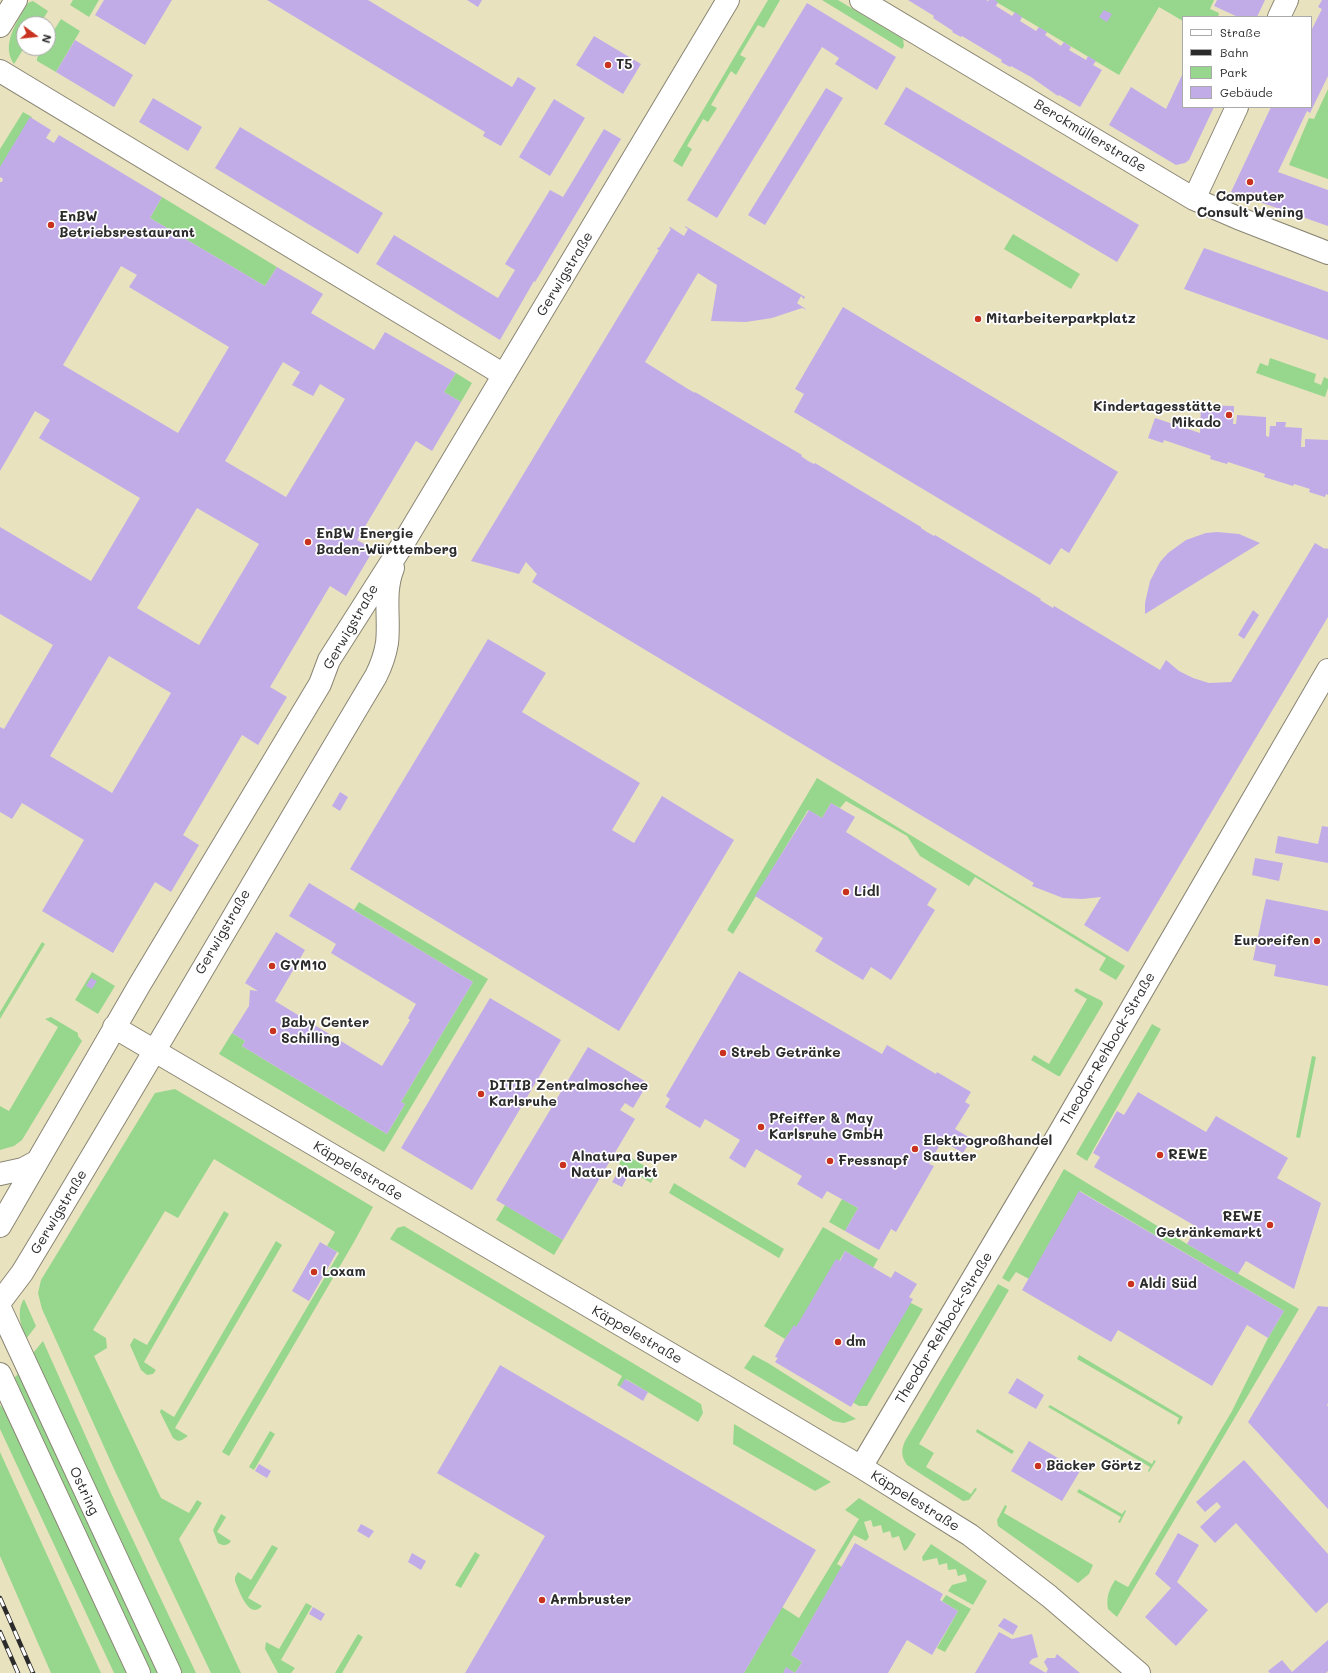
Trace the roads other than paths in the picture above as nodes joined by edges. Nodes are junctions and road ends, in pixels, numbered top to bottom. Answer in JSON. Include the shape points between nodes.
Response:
{"nodes":[{"id":1,"x":16,"y":0,"type":"edge"},
{"id":2,"x":728,"y":0,"type":"edge"},
{"id":3,"x":862,"y":0,"type":"edge"},
{"id":4,"x":1286,"y":0,"type":"edge"},
{"id":5,"x":1279,"y":16,"type":"edge"},
{"id":6,"x":0,"y":26,"type":"edge"},
{"id":7,"x":0,"y":70,"type":"edge"},
{"id":8,"x":1237,"y":108,"type":"edge"},
{"id":9,"x":1194,"y":199,"type":"junction"},
{"id":10,"x":1328,"y":252,"type":"edge"},
{"id":11,"x":504,"y":375,"type":"junction"},
{"id":12,"x":401,"y":547,"type":"junction"},
{"id":13,"x":1328,"y":670,"type":"edge"},
{"id":14,"x":114,"y":1027,"type":"junction"},
{"id":15,"x":155,"y":1051,"type":"junction"},
{"id":16,"x":36,"y":1162,"type":"junction"},
{"id":17,"x":0,"y":1174,"type":"edge"},
{"id":18,"x":0,"y":1226,"type":"edge"},
{"id":19,"x":0,"y":1302,"type":"edge"},
{"id":20,"x":0,"y":1308,"type":"edge"},
{"id":21,"x":0,"y":1374,"type":"edge"},
{"id":22,"x":861,"y":1467,"type":"junction"},
{"id":23,"x":139,"y":1673,"type":"edge"},
{"id":24,"x":170,"y":1673,"type":"edge"},
{"id":25,"x":1139,"y":1673,"type":"edge"}],
"edges":[{"from":1,"to":6,"type":"street"},
{"from":2,"to":11,"type":"street","name":"Gerwigstraße"},
{"from":3,"to":9,"type":"street","name":"Berckmüllerstraße"},
{"from":4,"to":5,"type":"street"},
{"from":7,"to":11,"type":"street"},
{"from":8,"to":9,"type":"street"},
{"from":9,"to":10,"type":"street","name":"Berckmüllerstraße"},
{"from":11,"to":12,"type":"street","name":"Gerwigstraße"},
{"from":12,"to":14,"type":"street","name":"Gerwigstraße","via":[[329,660],[320,684]]},
{"from":12,"to":15,"type":"street","name":"Gerwigstraße","via":[[388,579],[386,644],[376,676]]},
{"from":13,"to":22,"type":"street","name":"Theodor-Rehbock-Straße","via":[[1057,1138]]},
{"from":14,"to":15,"type":"street","name":"Käppelestraße"},
{"from":14,"to":16,"type":"street","name":"Gerwigstraße"},
{"from":15,"to":19,"type":"street","name":"Gerwigstraße","via":[[22,1273]]},
{"from":15,"to":22,"type":"street","name":"Käppelestraße"},
{"from":16,"to":17,"type":"street","via":[[23,1169]]},
{"from":16,"to":18,"type":"street","name":"Gerwigstraße"},
{"from":20,"to":24,"type":"street","name":"Ostring"},
{"from":21,"to":23,"type":"street","name":"Ostring"},
{"from":22,"to":25,"type":"street","name":"Käppelestraße","via":[[999,1556]]}]}
